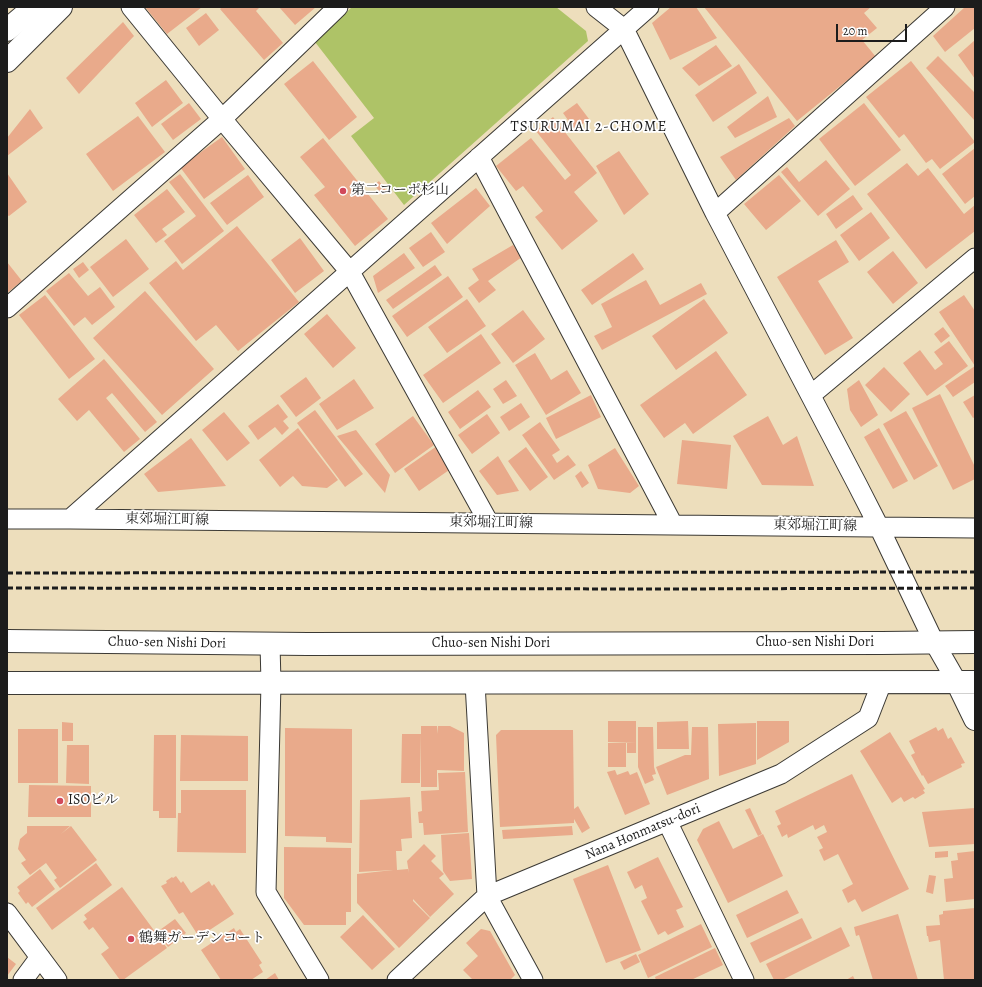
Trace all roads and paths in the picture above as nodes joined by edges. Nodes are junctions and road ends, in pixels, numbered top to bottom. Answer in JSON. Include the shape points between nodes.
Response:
{"nodes":[{"id":1,"x":34,"y":7,"type":"edge"},
{"id":2,"x":61,"y":7,"type":"edge"},
{"id":3,"x":131,"y":7,"type":"edge"},
{"id":4,"x":338,"y":7,"type":"edge"},
{"id":5,"x":596,"y":7,"type":"edge"},
{"id":6,"x":649,"y":7,"type":"edge"},
{"id":7,"x":945,"y":7,"type":"edge"},
{"id":8,"x":624,"y":29,"type":"junction"},
{"id":9,"x":7,"y":30,"type":"edge"},
{"id":10,"x":7,"y":61,"type":"edge"},
{"id":11,"x":222,"y":119,"type":"junction"},
{"id":12,"x":479,"y":157,"type":"junction"},
{"id":13,"x":714,"y":213,"type":"junction"},
{"id":14,"x":972,"y":268,"type":"edge"},
{"id":15,"x":350,"y":272,"type":"junction"},
{"id":16,"x":7,"y":308,"type":"edge"},
{"id":17,"x":811,"y":395,"type":"junction"},
{"id":18,"x":70,"y":519,"type":"junction"},
{"id":19,"x":7,"y":520,"type":"edge"},
{"id":20,"x":489,"y":523,"type":"junction"},
{"id":21,"x":673,"y":525,"type":"junction"},
{"id":22,"x":879,"y":527,"type":"junction"},
{"id":23,"x":975,"y":528,"type":"edge"},
{"id":24,"x":7,"y":641,"type":"edge"},
{"id":25,"x":934,"y":642,"type":"junction"},
{"id":26,"x":975,"y":642,"type":"edge"},
{"id":27,"x":270,"y":644,"type":"junction"},
{"id":28,"x":882,"y":682,"type":"junction"},
{"id":29,"x":966,"y":682,"type":"edge"},
{"id":30,"x":7,"y":683,"type":"edge"},
{"id":31,"x":271,"y":683,"type":"junction"},
{"id":32,"x":475,"y":683,"type":"junction"},
{"id":33,"x":975,"y":720,"type":"edge"},
{"id":34,"x":667,"y":822,"type":"junction"},
{"id":35,"x":488,"y":896,"type":"junction"},
{"id":36,"x":7,"y":913,"type":"edge"},
{"id":37,"x":40,"y":957,"type":"junction"},
{"id":38,"x":23,"y":980,"type":"edge"},
{"id":39,"x":57,"y":980,"type":"edge"},
{"id":40,"x":319,"y":980,"type":"edge"},
{"id":41,"x":397,"y":980,"type":"edge"},
{"id":42,"x":533,"y":980,"type":"edge"},
{"id":43,"x":744,"y":980,"type":"edge"}],
"edges":[{"from":1,"to":9,"type":"main road"},
{"from":2,"to":10,"type":"main road"},
{"from":3,"to":11,"type":"street"},
{"from":4,"to":11,"type":"street"},
{"from":5,"to":8,"type":"street"},
{"from":6,"to":8,"type":"street"},
{"from":7,"to":13,"type":"street"},
{"from":8,"to":12,"type":"street"},
{"from":8,"to":13,"type":"street"},
{"from":11,"to":15,"type":"street"},
{"from":11,"to":16,"type":"street"},
{"from":12,"to":15,"type":"street"},
{"from":12,"to":21,"type":"street"},
{"from":13,"to":17,"type":"street"},
{"from":14,"to":17,"type":"street"},
{"from":15,"to":18,"type":"street"},
{"from":15,"to":20,"type":"street"},
{"from":17,"to":22,"type":"street"},
{"from":18,"to":19,"type":"street","name":"東郊堀江町線"},
{"from":18,"to":20,"type":"street","name":"東郊堀江町線"},
{"from":20,"to":21,"type":"street","name":"東郊堀江町線"},
{"from":21,"to":22,"type":"street","name":"東郊堀江町線"},
{"from":22,"to":23,"type":"street","name":"東郊堀江町線"},
{"from":22,"to":25,"type":"street"},
{"from":24,"to":27,"type":"main road","name":"Chuo-sen Nishi Dori"},
{"from":25,"to":26,"type":"main road","name":"Chuo-sen Nishi Dori"},
{"from":25,"to":27,"type":"main road","name":"Chuo-sen Nishi Dori"},
{"from":25,"to":29,"type":"street"},
{"from":27,"to":31,"type":"street"},
{"from":28,"to":29,"type":"main road"},
{"from":28,"to":32,"type":"main road"},
{"from":28,"to":34,"type":"street","name":"Nana Honmatsu-dori","via":[[868,718],[780,774]]},
{"from":29,"to":33,"type":"main road"},
{"from":30,"to":31,"type":"main road"},
{"from":31,"to":32,"type":"main road"},
{"from":31,"to":40,"type":"street","via":[[266,892]]},
{"from":32,"to":35,"type":"street"},
{"from":34,"to":35,"type":"street","name":"Nana Honmatsu-dori"},
{"from":34,"to":43,"type":"street"},
{"from":35,"to":41,"type":"street","name":"Nana Honmatsu-dori"},
{"from":35,"to":42,"type":"street"},
{"from":36,"to":37,"type":"street"},
{"from":37,"to":38,"type":"street"},
{"from":37,"to":39,"type":"street"}]}
